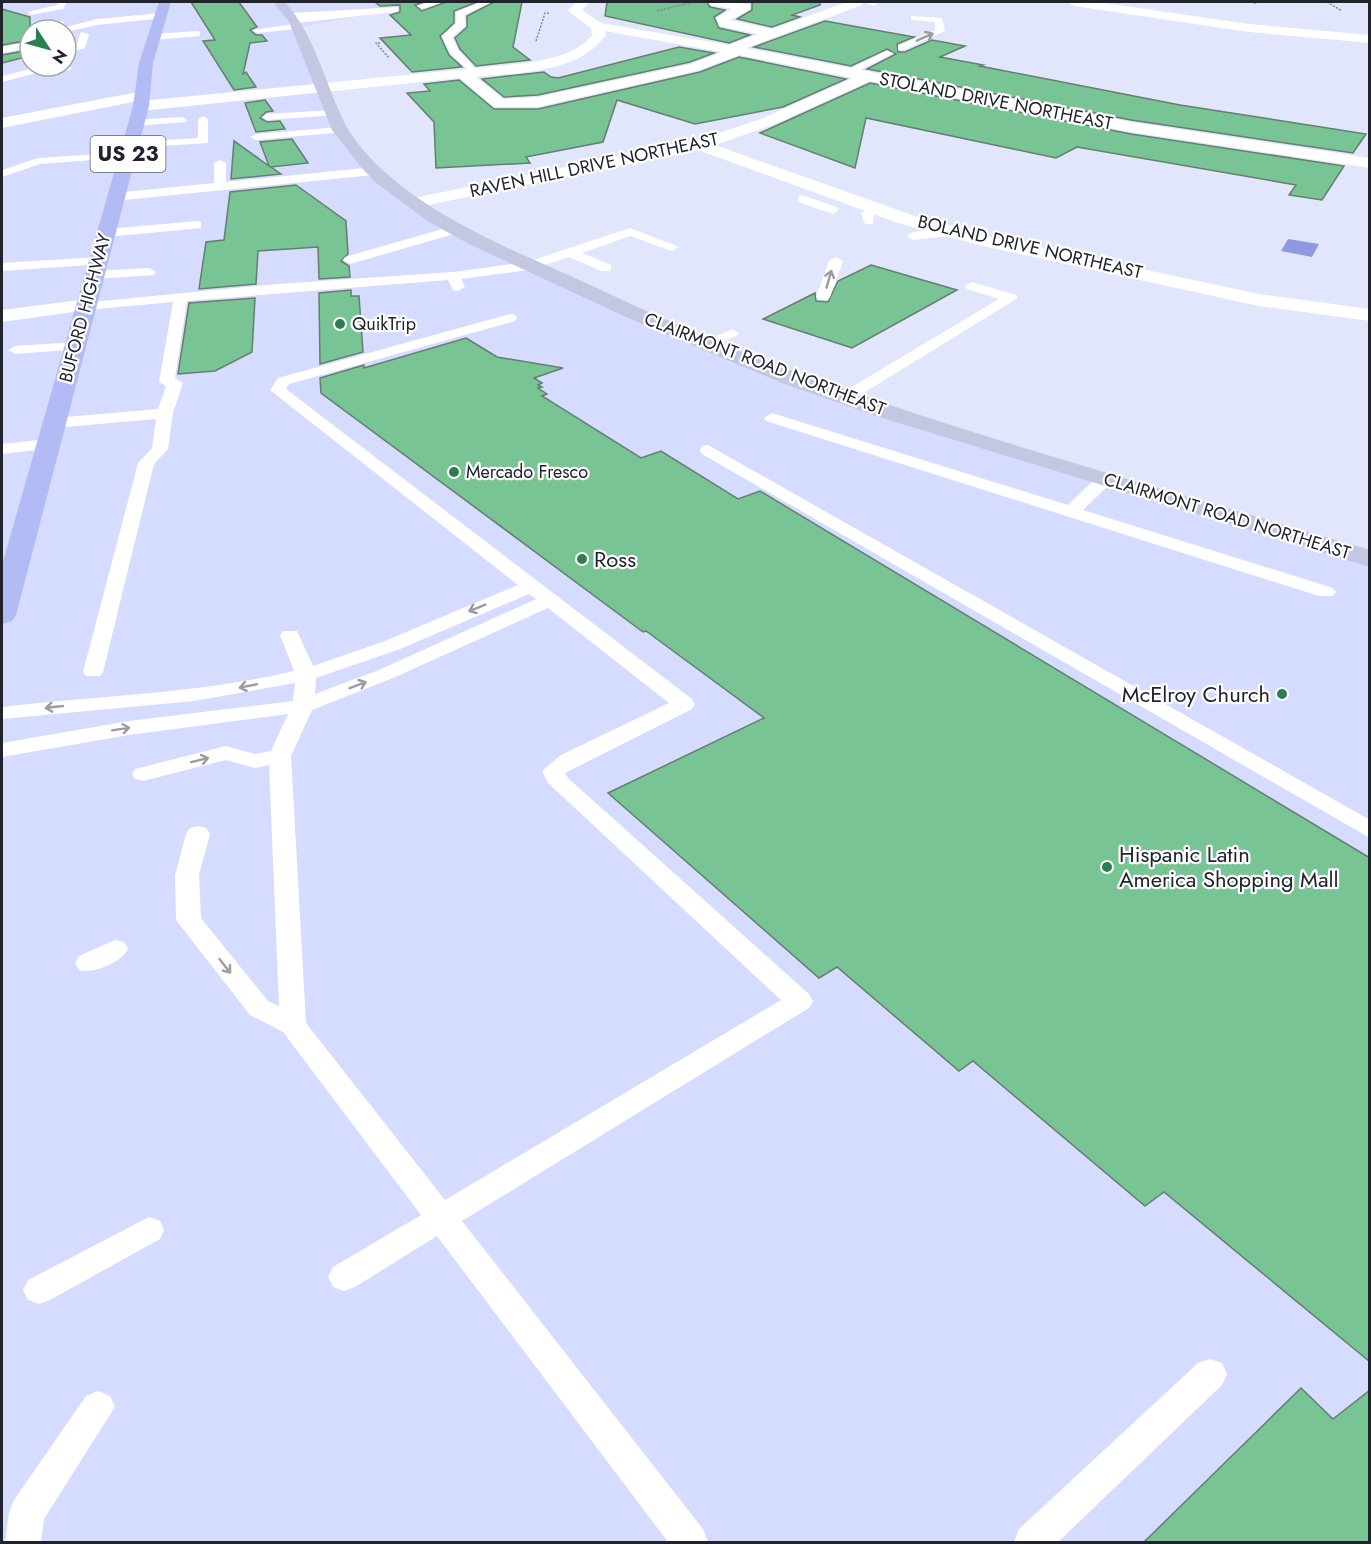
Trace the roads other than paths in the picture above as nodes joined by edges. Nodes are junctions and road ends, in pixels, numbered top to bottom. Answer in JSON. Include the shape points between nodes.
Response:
{"nodes":[{"id":1,"x":63,"y":2,"type":"edge"},
{"id":2,"x":440,"y":2,"type":"edge"},
{"id":3,"x":488,"y":2,"type":"edge"},
{"id":4,"x":583,"y":2,"type":"edge"},
{"id":5,"x":715,"y":2,"type":"edge"},
{"id":6,"x":857,"y":2,"type":"edge"},
{"id":7,"x":1074,"y":2,"type":"edge"},
{"id":8,"x":421,"y":6,"type":"dead end"},
{"id":9,"x":163,"y":9,"type":"edge"},
{"id":10,"x":395,"y":9,"type":"dead end"},
{"id":11,"x":337,"y":11,"type":"junction"},
{"id":12,"x":362,"y":11,"type":"junction"},
{"id":13,"x":31,"y":12,"type":"dead end"},
{"id":14,"x":289,"y":14,"type":"edge"},
{"id":15,"x":914,"y":18,"type":"dead end"},
{"id":16,"x":78,"y":26,"type":"edge"},
{"id":17,"x":597,"y":26,"type":"junction"},
{"id":18,"x":78,"y":30,"type":"edge"},
{"id":19,"x":257,"y":30,"type":"dead end"},
{"id":20,"x":772,"y":33,"type":"junction"},
{"id":21,"x":84,"y":34,"type":"junction"},
{"id":22,"x":197,"y":34,"type":"dead end"},
{"id":23,"x":78,"y":35,"type":"edge"},
{"id":24,"x":154,"y":37,"type":"junction"},
{"id":25,"x":1370,"y":39,"type":"edge"},
{"id":26,"x":682,"y":40,"type":"junction"},
{"id":27,"x":18,"y":48,"type":"edge"},
{"id":28,"x":78,"y":48,"type":"edge"},
{"id":29,"x":901,"y":48,"type":"dead end"},
{"id":30,"x":587,"y":49,"type":"junction"},
{"id":31,"x":735,"y":50,"type":"junction"},
{"id":32,"x":2,"y":51,"type":"edge"},
{"id":33,"x":889,"y":53,"type":"dead end"},
{"id":34,"x":846,"y":73,"type":"junction"},
{"id":35,"x":470,"y":74,"type":"junction"},
{"id":36,"x":18,"y":77,"type":"edge"},
{"id":37,"x":866,"y":77,"type":"junction"},
{"id":38,"x":2,"y":79,"type":"edge"},
{"id":39,"x":323,"y":88,"type":"junction"},
{"id":40,"x":142,"y":101,"type":"junction"},
{"id":41,"x":267,"y":117,"type":"dead end"},
{"id":42,"x":203,"y":119,"type":"dead end"},
{"id":43,"x":182,"y":120,"type":"dead end"},
{"id":44,"x":336,"y":122,"type":"junction"},
{"id":45,"x":2,"y":123,"type":"edge"},
{"id":46,"x":134,"y":123,"type":"junction"},
{"id":47,"x":256,"y":137,"type":"dead end"},
{"id":48,"x":699,"y":146,"type":"junction"},
{"id":49,"x":129,"y":150,"type":"junction"},
{"id":50,"x":220,"y":163,"type":"dead end"},
{"id":51,"x":1370,"y":163,"type":"edge"},
{"id":52,"x":374,"y":171,"type":"junction"},
{"id":53,"x":2,"y":174,"type":"edge"},
{"id":54,"x":220,"y":186,"type":"junction"},
{"id":55,"x":114,"y":197,"type":"junction"},
{"id":56,"x":813,"y":197,"type":"junction"},
{"id":57,"x":418,"y":202,"type":"junction"},
{"id":58,"x":833,"y":210,"type":"dead end"},
{"id":59,"x":197,"y":225,"type":"dead end"},
{"id":60,"x":456,"y":229,"type":"junction"},
{"id":61,"x":954,"y":232,"type":"junction"},
{"id":62,"x":106,"y":233,"type":"junction"},
{"id":63,"x":913,"y":236,"type":"dead end"},
{"id":64,"x":672,"y":247,"type":"dead end"},
{"id":65,"x":568,"y":252,"type":"junction"},
{"id":66,"x":405,"y":255,"type":"junction"},
{"id":67,"x":351,"y":260,"type":"dead end"},
{"id":68,"x":836,"y":261,"type":"dead end"},
{"id":69,"x":529,"y":266,"type":"junction"},
{"id":70,"x":2,"y":267,"type":"edge"},
{"id":71,"x":97,"y":268,"type":"junction"},
{"id":72,"x":606,"y":268,"type":"dead end"},
{"id":73,"x":149,"y":272,"type":"dead end"},
{"id":74,"x":456,"y":282,"type":"junction"},
{"id":75,"x":972,"y":286,"type":"dead end"},
{"id":76,"x":181,"y":297,"type":"junction"},
{"id":77,"x":823,"y":297,"type":"dead end"},
{"id":78,"x":86,"y":305,"type":"junction"},
{"id":79,"x":1370,"y":315,"type":"edge"},
{"id":80,"x":2,"y":316,"type":"edge"},
{"id":81,"x":510,"y":318,"type":"dead end"},
{"id":82,"x":732,"y":333,"type":"dead end"},
{"id":83,"x":705,"y":344,"type":"junction"},
{"id":84,"x":75,"y":346,"type":"junction"},
{"id":85,"x":15,"y":350,"type":"dead end"},
{"id":86,"x":846,"y":397,"type":"junction"},
{"id":87,"x":165,"y":413,"type":"junction"},
{"id":88,"x":772,"y":418,"type":"dead end"},
{"id":89,"x":51,"y":433,"type":"junction"},
{"id":90,"x":2,"y":449,"type":"edge"},
{"id":91,"x":708,"y":450,"type":"dead end"},
{"id":92,"x":1105,"y":479,"type":"junction"},
{"id":93,"x":1071,"y":512,"type":"junction"},
{"id":94,"x":1370,"y":559,"type":"edge"},
{"id":95,"x":1326,"y":592,"type":"dead end"},
{"id":96,"x":541,"y":593,"type":"junction"},
{"id":97,"x":2,"y":615,"type":"edge"},
{"id":98,"x":290,"y":635,"type":"dead end"},
{"id":99,"x":93,"y":672,"type":"dead end"},
{"id":100,"x":306,"y":675,"type":"junction"},
{"id":101,"x":303,"y":706,"type":"junction"},
{"id":102,"x":2,"y":713,"type":"edge"},
{"id":103,"x":2,"y":750,"type":"edge"},
{"id":104,"x":280,"y":756,"type":"junction"},
{"id":105,"x":143,"y":774,"type":"dead end"},
{"id":106,"x":1370,"y":830,"type":"edge"},
{"id":107,"x":198,"y":834,"type":"dead end"},
{"id":108,"x":115,"y":949,"type":"dead end"},
{"id":109,"x":88,"y":963,"type":"dead end"},
{"id":110,"x":293,"y":1025,"type":"junction"},
{"id":111,"x":441,"y":1218,"type":"junction"},
{"id":112,"x":149,"y":1230,"type":"dead end"},
{"id":113,"x":344,"y":1277,"type":"dead end"},
{"id":114,"x":39,"y":1290,"type":"dead end"},
{"id":115,"x":1210,"y":1374,"type":"dead end"},
{"id":116,"x":98,"y":1407,"type":"dead end"},
{"id":117,"x":23,"y":1542,"type":"edge"},
{"id":118,"x":690,"y":1542,"type":"edge"},
{"id":119,"x":1032,"y":1542,"type":"edge"}],
"edges":[{"from":1,"to":13,"type":"lane","via":[[60,7]]},
{"from":2,"to":8,"type":"lane"},
{"from":3,"to":35,"type":"lane","via":[[459,14],[461,25],[447,36]]},
{"from":4,"to":17,"type":"street","via":[[573,11]]},
{"from":5,"to":20,"type":"street","via":[[750,6],[723,18],[724,23]]},
{"from":6,"to":20,"type":"street"},
{"from":7,"to":25,"type":"street","via":[[1199,21]]},
{"from":9,"to":16,"type":"lane"},
{"from":9,"to":24,"type":"main road","name":"BUFORD HIGHWAY","number":"US 23"},
{"from":10,"to":12,"type":"lane"},
{"from":11,"to":12,"type":"lane"},
{"from":11,"to":14,"type":"lane"},
{"from":11,"to":14,"type":"lane"},
{"from":12,"to":14,"type":"lane"},
{"from":14,"to":19,"type":"lane"},
{"from":14,"to":39,"type":"main road","name":"CLAIRMONT ROAD NORTHEAST"},
{"from":29,"to":15,"type":"lane","one_way":true,"via":[[940,31],[939,20]]},
{"from":17,"to":26,"type":"street","name":"STOLAND DRIVE NORTHEAST"},
{"from":17,"to":30,"type":"street","via":[[599,35]]},
{"from":18,"to":21,"type":"lane"},
{"from":20,"to":31,"type":"street"},
{"from":21,"to":23,"type":"lane"},
{"from":21,"to":28,"type":"lane"},
{"from":22,"to":24,"type":"lane"},
{"from":24,"to":40,"type":"main road","name":"BUFORD HIGHWAY","number":"US 23","via":[[146,63]]},
{"from":26,"to":30,"type":"street","via":[[629,41]]},
{"from":26,"to":31,"type":"street","name":"STOLAND DRIVE NORTHEAST"},
{"from":27,"to":32,"type":"lane"},
{"from":30,"to":35,"type":"street","via":[[564,59]]},
{"from":31,"to":34,"type":"street","name":"STOLAND DRIVE NORTHEAST"},
{"from":31,"to":35,"type":"street","via":[[695,67],[499,108]]},
{"from":33,"to":34,"type":"lane"},
{"from":34,"to":37,"type":"street","name":"STOLAND DRIVE NORTHEAST"},
{"from":35,"to":39,"type":"street"},
{"from":36,"to":38,"type":"lane"},
{"from":37,"to":48,"type":"street","name":"RAVEN HILL DRIVE NORTHEAST","via":[[767,122]]},
{"from":37,"to":51,"type":"street","name":"STOLAND DRIVE NORTHEAST","via":[[1131,127]]},
{"from":39,"to":40,"type":"street"},
{"from":39,"to":44,"type":"main road","name":"CLAIRMONT ROAD NORTHEAST"},
{"from":40,"to":45,"type":"street"},
{"from":40,"to":46,"type":"main road","name":"BUFORD HIGHWAY","number":"US 23"},
{"from":41,"to":44,"type":"lane"},
{"from":42,"to":49,"type":"lane","via":[[204,141]]},
{"from":43,"to":46,"type":"lane"},
{"from":44,"to":47,"type":"lane"},
{"from":44,"to":52,"type":"main road","name":"CLAIRMONT ROAD NORTHEAST"},
{"from":46,"to":49,"type":"main road","name":"BUFORD HIGHWAY","number":"US 23"},
{"from":48,"to":56,"type":"street","name":"BOLAND DRIVE NORTHEAST"},
{"from":48,"to":57,"type":"street","name":"RAVEN HILL DRIVE NORTHEAST"},
{"from":49,"to":53,"type":"lane","via":[[39,158]]},
{"from":49,"to":55,"type":"main road","name":"BUFORD HIGHWAY","number":"US 23"},
{"from":50,"to":54,"type":"lane"},
{"from":52,"to":54,"type":"lane"},
{"from":52,"to":57,"type":"main road","name":"CLAIRMONT ROAD NORTHEAST"},
{"from":54,"to":55,"type":"lane"},
{"from":55,"to":62,"type":"main road","name":"BUFORD HIGHWAY","number":"US 23"},
{"from":56,"to":58,"type":"lane"},
{"from":56,"to":61,"type":"street","name":"BOLAND DRIVE NORTHEAST"},
{"from":57,"to":60,"type":"main road","name":"CLAIRMONT ROAD NORTHEAST"},
{"from":59,"to":62,"type":"lane"},
{"from":60,"to":66,"type":"lane"},
{"from":60,"to":69,"type":"main road","name":"CLAIRMONT ROAD NORTHEAST"},
{"from":61,"to":63,"type":"lane"},
{"from":61,"to":79,"type":"street","name":"BOLAND DRIVE NORTHEAST","via":[[1259,300]]},
{"from":62,"to":71,"type":"main road","name":"BUFORD HIGHWAY","number":"US 23"},
{"from":64,"to":65,"type":"lane","via":[[630,232]]},
{"from":65,"to":69,"type":"lane"},
{"from":65,"to":72,"type":"lane"},
{"from":66,"to":67,"type":"lane"},
{"from":66,"to":74,"type":"lane","via":[[413,267]]},
{"from":77,"to":68,"type":"lane","one_way":true},
{"from":69,"to":74,"type":"lane"},
{"from":69,"to":83,"type":"main road","name":"CLAIRMONT ROAD NORTHEAST"},
{"from":70,"to":71,"type":"lane"},
{"from":71,"to":73,"type":"lane"},
{"from":71,"to":78,"type":"main road","name":"BUFORD HIGHWAY","number":"US 23"},
{"from":74,"to":76,"type":"lane"},
{"from":75,"to":86,"type":"lane","via":[[1011,298]]},
{"from":76,"to":78,"type":"lane"},
{"from":76,"to":87,"type":"lane","via":[[167,382],[175,383]]},
{"from":78,"to":80,"type":"street"},
{"from":78,"to":84,"type":"main road","name":"BUFORD HIGHWAY","number":"US 23"},
{"from":81,"to":96,"type":"lane","via":[[283,381],[278,390]]},
{"from":82,"to":83,"type":"lane"},
{"from":83,"to":86,"type":"main road","name":"CLAIRMONT ROAD NORTHEAST"},
{"from":84,"to":85,"type":"lane"},
{"from":84,"to":89,"type":"main road","name":"BUFORD HIGHWAY","number":"US 23"},
{"from":86,"to":92,"type":"main road","name":"CLAIRMONT ROAD NORTHEAST"},
{"from":87,"to":89,"type":"lane"},
{"from":87,"to":99,"type":"lane","via":[[160,449],[146,463]]},
{"from":88,"to":93,"type":"lane"},
{"from":89,"to":90,"type":"lane"},
{"from":89,"to":97,"type":"main road","name":"BUFORD HIGHWAY","number":"US 23"},
{"from":91,"to":106,"type":"lane"},
{"from":92,"to":93,"type":"lane"},
{"from":92,"to":94,"type":"main road","name":"CLAIRMONT ROAD NORTHEAST"},
{"from":93,"to":95,"type":"lane"},
{"from":96,"to":100,"type":"lane","one_way":true},
{"from":101,"to":96,"type":"lane","one_way":true,"via":[[386,674]]},
{"from":96,"to":111,"type":"lane","via":[[684,704],[569,760],[553,771],[558,782],[800,1001]]},
{"from":98,"to":100,"type":"lane"},
{"from":100,"to":101,"type":"lane"},
{"from":100,"to":102,"type":"lane","one_way":true,"via":[[223,691]]},
{"from":103,"to":101,"type":"lane","one_way":true,"via":[[129,728]]},
{"from":101,"to":104,"type":"lane"},
{"from":105,"to":104,"type":"lane","one_way":true,"via":[[226,753],[255,761]]},
{"from":104,"to":110,"type":"lane"},
{"from":107,"to":110,"type":"lane","one_way":true,"via":[[187,875],[189,920],[259,1008]]},
{"from":108,"to":109,"type":"lane"},
{"from":110,"to":111,"type":"lane"},
{"from":111,"to":113,"type":"lane"},
{"from":111,"to":118,"type":"lane"},
{"from":112,"to":114,"type":"lane"},
{"from":115,"to":119,"type":"lane"},
{"from":116,"to":117,"type":"lane","via":[[27,1513]]}]}
